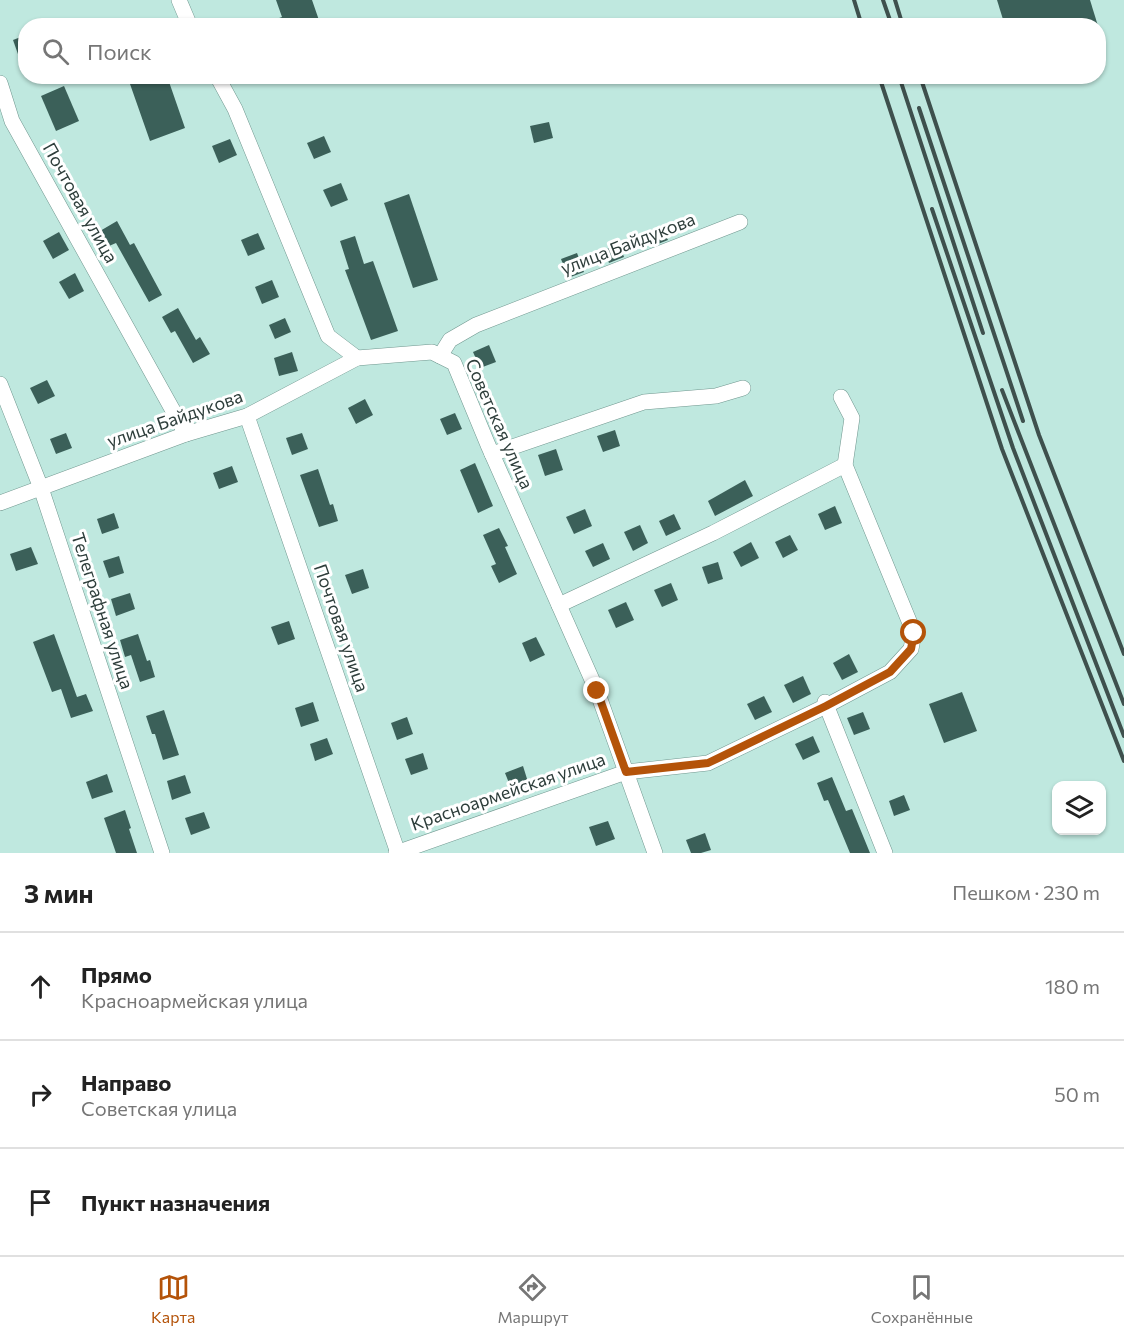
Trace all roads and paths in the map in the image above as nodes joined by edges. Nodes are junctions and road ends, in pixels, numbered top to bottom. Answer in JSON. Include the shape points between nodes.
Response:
{"nodes":[{"id":1,"x":179,"y":0,"type":"edge"},
{"id":2,"x":187,"y":18,"type":"edge"},
{"id":3,"x":0,"y":83,"type":"edge"},
{"id":4,"x":221,"y":84,"type":"edge"},
{"id":5,"x":740,"y":222,"type":"dead end"},
{"id":6,"x":440,"y":356,"type":"junction"},
{"id":7,"x":357,"y":358,"type":"junction"},
{"id":8,"x":0,"y":384,"type":"edge"},
{"id":9,"x":743,"y":388,"type":"dead end"},
{"id":10,"x":841,"y":397,"type":"dead end"},
{"id":11,"x":247,"y":416,"type":"junction"},
{"id":12,"x":186,"y":434,"type":"junction"},
{"id":13,"x":492,"y":454,"type":"junction"},
{"id":14,"x":845,"y":465,"type":"junction"},
{"id":15,"x":41,"y":488,"type":"junction"},
{"id":16,"x":0,"y":503,"type":"edge"},
{"id":17,"x":559,"y":605,"type":"junction"},
{"id":18,"x":826,"y":704,"type":"junction"},
{"id":19,"x":626,"y":772,"type":"junction"},
{"id":20,"x":162,"y":853,"type":"edge"},
{"id":21,"x":397,"y":853,"type":"edge"},
{"id":22,"x":655,"y":853,"type":"edge"},
{"id":23,"x":885,"y":853,"type":"edge"}],
"edges":[{"from":1,"to":2,"type":"street"},
{"from":3,"to":12,"type":"street","name":"Почтовая улица","via":[[12,121]]},
{"from":4,"to":7,"type":"street","via":[[328,336]]},
{"from":5,"to":6,"type":"street","name":"улица Байдукова","via":[[476,325],[450,340]]},
{"from":6,"to":7,"type":"street","name":"Советская улица","via":[[432,352]]},
{"from":6,"to":13,"type":"street","name":"Советская улица","via":[[454,363]]},
{"from":7,"to":11,"type":"street","name":"улица Байдукова"},
{"from":8,"to":15,"type":"street","name":"Телеграфная улица"},
{"from":9,"to":13,"type":"street","via":[[716,396],[644,402]]},
{"from":10,"to":14,"type":"street","via":[[852,418]]},
{"from":11,"to":12,"type":"street","name":"улица Байдукова"},
{"from":11,"to":21,"type":"street","name":"Почтовая улица"},
{"from":12,"to":15,"type":"street","name":"улица Байдукова"},
{"from":13,"to":17,"type":"street","name":"Советская улица"},
{"from":14,"to":17,"type":"street","via":[[713,533]]},
{"from":14,"to":18,"type":"street","name":"Красноармейская улица","via":[[914,633],[911,649],[890,672]]},
{"from":15,"to":16,"type":"street","name":"улица Байдукова"},
{"from":15,"to":20,"type":"street","name":"Телеграфная улица"},
{"from":17,"to":19,"type":"street","name":"Советская улица","via":[[597,691]]},
{"from":18,"to":19,"type":"street","name":"Красноармейская улица","via":[[708,763]]},
{"from":18,"to":23,"type":"street"},
{"from":19,"to":21,"type":"street","name":"Красноармейская улица"},
{"from":19,"to":22,"type":"street","name":"Советская улица"}]}
